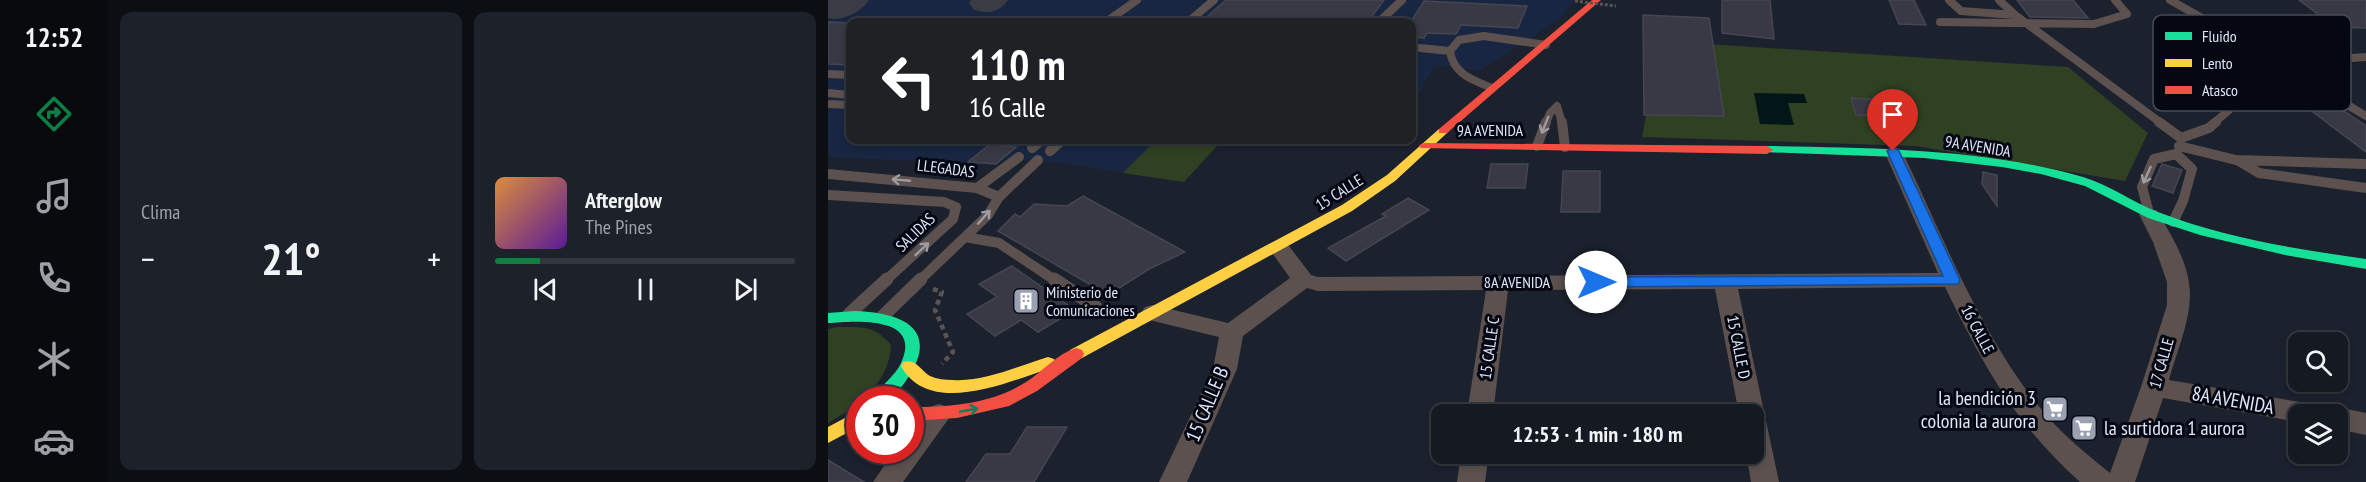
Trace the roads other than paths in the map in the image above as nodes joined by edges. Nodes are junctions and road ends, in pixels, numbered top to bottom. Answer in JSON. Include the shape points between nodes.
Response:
{"nodes":[{"id":1,"x":1137,"y":0,"type":"edge"},
{"id":2,"x":1214,"y":0,"type":"edge"},
{"id":3,"x":1402,"y":0,"type":"edge"},
{"id":4,"x":1597,"y":0,"type":"edge"},
{"id":5,"x":1949,"y":0,"type":"edge"},
{"id":6,"x":1999,"y":0,"type":"edge"},
{"id":7,"x":2115,"y":0,"type":"edge"},
{"id":8,"x":2170,"y":0,"type":"edge"},
{"id":9,"x":2015,"y":15,"type":"junction"},
{"id":10,"x":2197,"y":15,"type":"edge"},
{"id":11,"x":1112,"y":18,"type":"edge"},
{"id":12,"x":1193,"y":18,"type":"edge"},
{"id":13,"x":1383,"y":18,"type":"edge"},
{"id":14,"x":2025,"y":21,"type":"junction"},
{"id":15,"x":1940,"y":22,"type":"dead end"},
{"id":16,"x":1546,"y":45,"type":"junction"},
{"id":17,"x":1420,"y":48,"type":"dead end"},
{"id":18,"x":1450,"y":51,"type":"junction"},
{"id":19,"x":2366,"y":57,"type":"edge"},
{"id":20,"x":2351,"y":58,"type":"edge"},
{"id":21,"x":828,"y":74,"type":"edge"},
{"id":22,"x":846,"y":75,"type":"edge"},
{"id":23,"x":1492,"y":88,"type":"junction"},
{"id":24,"x":828,"y":93,"type":"edge"},
{"id":25,"x":846,"y":95,"type":"edge"},
{"id":26,"x":828,"y":104,"type":"edge"},
{"id":27,"x":846,"y":105,"type":"edge"},
{"id":28,"x":2351,"y":107,"type":"edge"},
{"id":29,"x":2228,"y":111,"type":"edge"},
{"id":30,"x":2365,"y":115,"type":"edge"},
{"id":31,"x":1037,"y":144,"type":"edge"},
{"id":32,"x":1058,"y":144,"type":"edge"},
{"id":33,"x":1425,"y":146,"type":"junction"},
{"id":34,"x":1537,"y":146,"type":"junction"},
{"id":35,"x":2179,"y":146,"type":"junction"},
{"id":36,"x":1565,"y":147,"type":"junction"},
{"id":37,"x":1032,"y":148,"type":"dead end"},
{"id":38,"x":1050,"y":151,"type":"dead end"},
{"id":39,"x":1893,"y":151,"type":"junction"},
{"id":40,"x":1019,"y":157,"type":"dead end"},
{"id":41,"x":1038,"y":160,"type":"dead end"},
{"id":42,"x":2236,"y":160,"type":"junction"},
{"id":43,"x":2366,"y":164,"type":"edge"},
{"id":44,"x":828,"y":174,"type":"edge"},
{"id":45,"x":977,"y":188,"type":"junction"},
{"id":46,"x":2366,"y":188,"type":"edge"},
{"id":47,"x":828,"y":195,"type":"edge"},
{"id":48,"x":999,"y":196,"type":"junction"},
{"id":49,"x":2149,"y":214,"type":"junction"},
{"id":50,"x":2169,"y":232,"type":"junction"},
{"id":51,"x":964,"y":237,"type":"junction"},
{"id":52,"x":1279,"y":247,"type":"junction"},
{"id":53,"x":2366,"y":264,"type":"edge"},
{"id":54,"x":1303,"y":280,"type":"junction"},
{"id":55,"x":1953,"y":280,"type":"junction"},
{"id":56,"x":1725,"y":281,"type":"junction"},
{"id":57,"x":1498,"y":283,"type":"junction"},
{"id":58,"x":1096,"y":307,"type":"dead end"},
{"id":59,"x":1154,"y":313,"type":"junction"},
{"id":60,"x":848,"y":315,"type":"junction"},
{"id":61,"x":883,"y":316,"type":"junction"},
{"id":62,"x":828,"y":318,"type":"edge"},
{"id":63,"x":1232,"y":332,"type":"junction"},
{"id":64,"x":1064,"y":360,"type":"junction"},
{"id":65,"x":909,"y":366,"type":"junction"},
{"id":66,"x":892,"y":386,"type":"edge"},
{"id":67,"x":2154,"y":387,"type":"junction"},
{"id":68,"x":1481,"y":404,"type":"edge"},
{"id":69,"x":1750,"y":404,"type":"edge"},
{"id":70,"x":2288,"y":410,"type":"edge"},
{"id":71,"x":924,"y":414,"type":"edge"},
{"id":72,"x":939,"y":414,"type":"junction"},
{"id":73,"x":2348,"y":420,"type":"edge"},
{"id":74,"x":2366,"y":424,"type":"edge"},
{"id":75,"x":846,"y":427,"type":"edge"},
{"id":76,"x":846,"y":428,"type":"edge"},
{"id":77,"x":843,"y":429,"type":"junction"},
{"id":78,"x":828,"y":436,"type":"edge"},
{"id":79,"x":1473,"y":464,"type":"edge"},
{"id":80,"x":1762,"y":464,"type":"edge"},
{"id":81,"x":887,"y":482,"type":"edge"},
{"id":82,"x":1173,"y":482,"type":"edge"},
{"id":83,"x":1471,"y":482,"type":"edge"},
{"id":84,"x":1765,"y":482,"type":"edge"},
{"id":85,"x":2100,"y":482,"type":"edge"},
{"id":86,"x":2121,"y":482,"type":"edge"}],
"edges":[{"from":1,"to":11,"type":"lane"},
{"from":2,"to":12,"type":"lane"},
{"from":3,"to":13,"type":"lane"},
{"from":4,"to":16,"type":"main road","name":"15 CALLE"},
{"from":5,"to":9,"type":"lane","via":[[1961,11]]},
{"from":6,"to":9,"type":"lane"},
{"from":7,"to":14,"type":"lane","via":[[2127,14],[2120,18],[2094,24]]},
{"from":8,"to":10,"type":"lane"},
{"from":9,"to":14,"type":"lane"},
{"from":14,"to":15,"type":"lane"},
{"from":14,"to":35,"type":"lane"},
{"from":16,"to":18,"type":"lane","via":[[1484,36],[1459,40]]},
{"from":16,"to":23,"type":"main road","name":"15 CALLE"},
{"from":17,"to":18,"type":"lane"},
{"from":18,"to":23,"type":"lane","via":[[1457,71]]},
{"from":19,"to":20,"type":"lane"},
{"from":21,"to":22,"type":"lane"},
{"from":23,"to":33,"type":"main road","name":"15 CALLE"},
{"from":24,"to":25,"type":"lane"},
{"from":26,"to":27,"type":"lane"},
{"from":28,"to":30,"type":"lane"},
{"from":29,"to":35,"type":"lane"},
{"from":31,"to":37,"type":"lane"},
{"from":32,"to":38,"type":"lane"},
{"from":33,"to":34,"type":"main road","name":"9A AVENIDA"},
{"from":33,"to":52,"type":"main road","name":"15 CALLE","via":[[1391,178]]},
{"from":34,"to":36,"type":"main road","name":"9A AVENIDA"},
{"from":36,"to":34,"type":"lane","one_way":true,"via":[[1557,106],[1550,113]]},
{"from":35,"to":42,"type":"lane"},
{"from":35,"to":49,"type":"lane","one_way":true,"via":[[2154,159],[2150,168],[2142,187]]},
{"from":35,"to":50,"type":"lane","via":[[2192,170]]},
{"from":36,"to":39,"type":"main road","name":"9A AVENIDA"},
{"from":39,"to":49,"type":"main road","name":"9A AVENIDA","via":[[2056,175],[2106,189]]},
{"from":39,"to":55,"type":"street","name":"16 CALLE"},
{"from":40,"to":45,"type":"lane"},
{"from":41,"to":48,"type":"lane"},
{"from":42,"to":43,"type":"lane"},
{"from":42,"to":46,"type":"lane","via":[[2266,174]]},
{"from":45,"to":44,"type":"lane","name":"LLEGADAS","one_way":true},
{"from":45,"to":48,"type":"lane","name":"LLEGADAS"},
{"from":60,"to":47,"type":"lane","name":"SALIDAS","one_way":true,"via":[[953,219],[956,207],[944,202]]},
{"from":51,"to":48,"type":"lane","one_way":true,"via":[[988,215]]},
{"from":49,"to":50,"type":"street","name":"17 CALLE"},
{"from":50,"to":53,"type":"main road"},
{"from":50,"to":67,"type":"street","name":"17 CALLE","via":[[2178,305]]},
{"from":51,"to":58,"type":"lane","via":[[999,243]]},
{"from":51,"to":61,"type":"lane"},
{"from":52,"to":54,"type":"street"},
{"from":52,"to":59,"type":"main road","name":"15 CALLE"},
{"from":54,"to":57,"type":"street","name":"8A AVENIDA","via":[[1318,284]]},
{"from":54,"to":63,"type":"street"},
{"from":55,"to":56,"type":"street","name":"8A AVENIDA"},
{"from":55,"to":85,"type":"street","name":"16 CALLE","via":[[1994,359],[2032,415],[2069,456]]},
{"from":56,"to":57,"type":"street","name":"8A AVENIDA"},
{"from":56,"to":69,"type":"street","name":"15 CALLE D"},
{"from":57,"to":68,"type":"street","name":"15 CALLE C"},
{"from":59,"to":63,"type":"street"},
{"from":59,"to":64,"type":"main road","name":"15 CALLE"},
{"from":60,"to":61,"type":"main road"},
{"from":60,"to":62,"type":"main road"},
{"from":61,"to":65,"type":"main road","via":[[901,322],[912,333],[914,348]]},
{"from":63,"to":82,"type":"street","name":"15 CALLE B","via":[[1225,369]]},
{"from":64,"to":65,"type":"main road","name":"15 CALLE","via":[[1035,365],[988,382],[962,385],[925,381]]},
{"from":72,"to":64,"type":"main road","name":"15 CALLE","one_way":true,"via":[[996,404],[1043,382]]},
{"from":65,"to":66,"type":"main road"},
{"from":67,"to":70,"type":"street","name":"8A AVENIDA"},
{"from":67,"to":86,"type":"street","name":"17 CALLE"},
{"from":71,"to":72,"type":"main road","name":"15 CALLE"},
{"from":72,"to":81,"type":"street"},
{"from":73,"to":74,"type":"street"},
{"from":75,"to":77,"type":"main road"},
{"from":76,"to":77,"type":"main road"},
{"from":77,"to":78,"type":"main road"},
{"from":79,"to":83,"type":"street"},
{"from":80,"to":84,"type":"street"}]}
